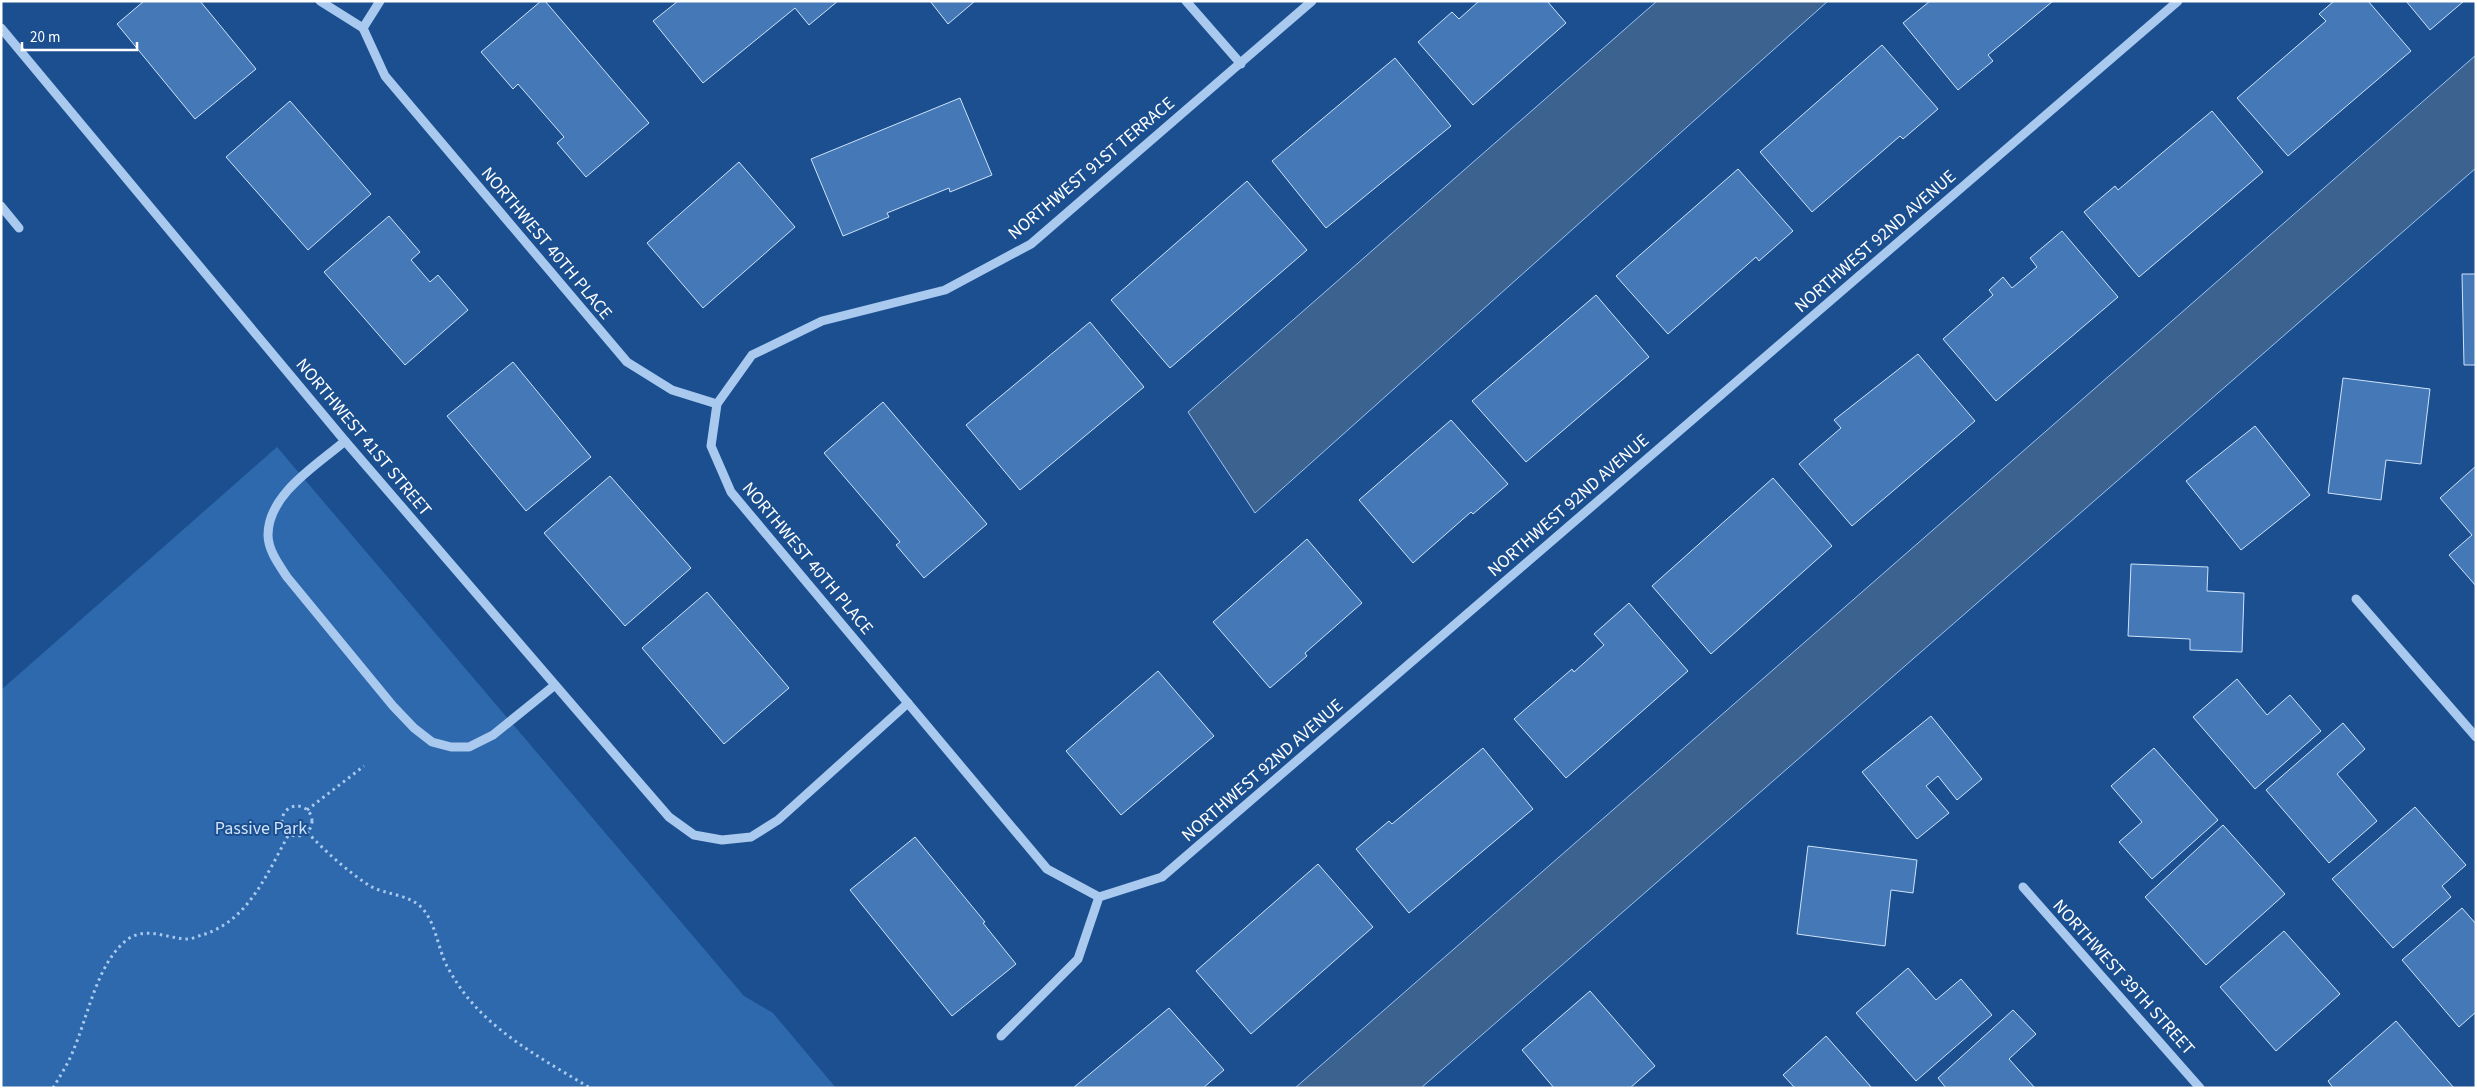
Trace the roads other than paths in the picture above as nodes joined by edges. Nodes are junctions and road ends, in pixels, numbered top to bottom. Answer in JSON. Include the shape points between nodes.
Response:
{"nodes":[{"id":1,"x":320,"y":1,"type":"edge"},
{"id":2,"x":380,"y":1,"type":"edge"},
{"id":3,"x":1186,"y":1,"type":"edge"},
{"id":4,"x":1312,"y":1,"type":"edge"},
{"id":5,"x":2178,"y":1,"type":"edge"},
{"id":6,"x":1,"y":28,"type":"edge"},
{"id":7,"x":363,"y":28,"type":"junction"},
{"id":8,"x":1240,"y":64,"type":"junction"},
{"id":9,"x":1,"y":206,"type":"edge"},
{"id":10,"x":19,"y":228,"type":"dead end"},
{"id":11,"x":717,"y":404,"type":"junction"},
{"id":12,"x":345,"y":441,"type":"junction"},
{"id":13,"x":2356,"y":599,"type":"dead end"},
{"id":14,"x":554,"y":685,"type":"junction"},
{"id":15,"x":908,"y":703,"type":"junction"},
{"id":16,"x":2476,"y":737,"type":"edge"},
{"id":17,"x":2022,"y":888,"type":"dead end"},
{"id":18,"x":1099,"y":897,"type":"junction"},
{"id":19,"x":1000,"y":1036,"type":"dead end"},
{"id":20,"x":2200,"y":1088,"type":"edge"}],
"edges":[{"from":1,"to":7,"type":"street"},
{"from":2,"to":7,"type":"street"},
{"from":3,"to":8,"type":"street"},
{"from":4,"to":8,"type":"street","name":"NORTHWEST 91ST TERRACE"},
{"from":5,"to":18,"type":"street","name":"NORTHWEST 92ND AVENUE","via":[[1162,877]]},
{"from":6,"to":12,"type":"street","name":"NORTHWEST 41ST STREET"},
{"from":7,"to":11,"type":"street","name":"NORTHWEST 40TH PLACE","via":[[385,76],[627,362],[672,390]]},
{"from":8,"to":11,"type":"street","name":"NORTHWEST 91ST TERRACE","via":[[1031,244],[945,290],[822,321],[752,355]]},
{"from":9,"to":10,"type":"street"},
{"from":11,"to":15,"type":"street","name":"NORTHWEST 40TH PLACE","via":[[711,446],[731,492]]},
{"from":12,"to":14,"type":"street","name":"NORTHWEST 41ST STREET"},
{"from":12,"to":14,"type":"street","via":[[281,499],[272,514],[268,536],[273,554],[287,577],[393,706],[432,742],[469,747],[494,734]]},
{"from":13,"to":16,"type":"street"},
{"from":14,"to":15,"type":"street","name":"NORTHWEST 41ST STREET","via":[[669,817],[694,835],[722,840],[751,838],[778,820]]},
{"from":15,"to":18,"type":"street","name":"NORTHWEST 40TH PLACE","via":[[1047,868]]},
{"from":17,"to":20,"type":"street","name":"NORTHWEST 39TH STREET"},
{"from":18,"to":19,"type":"street","via":[[1078,959]]}]}
